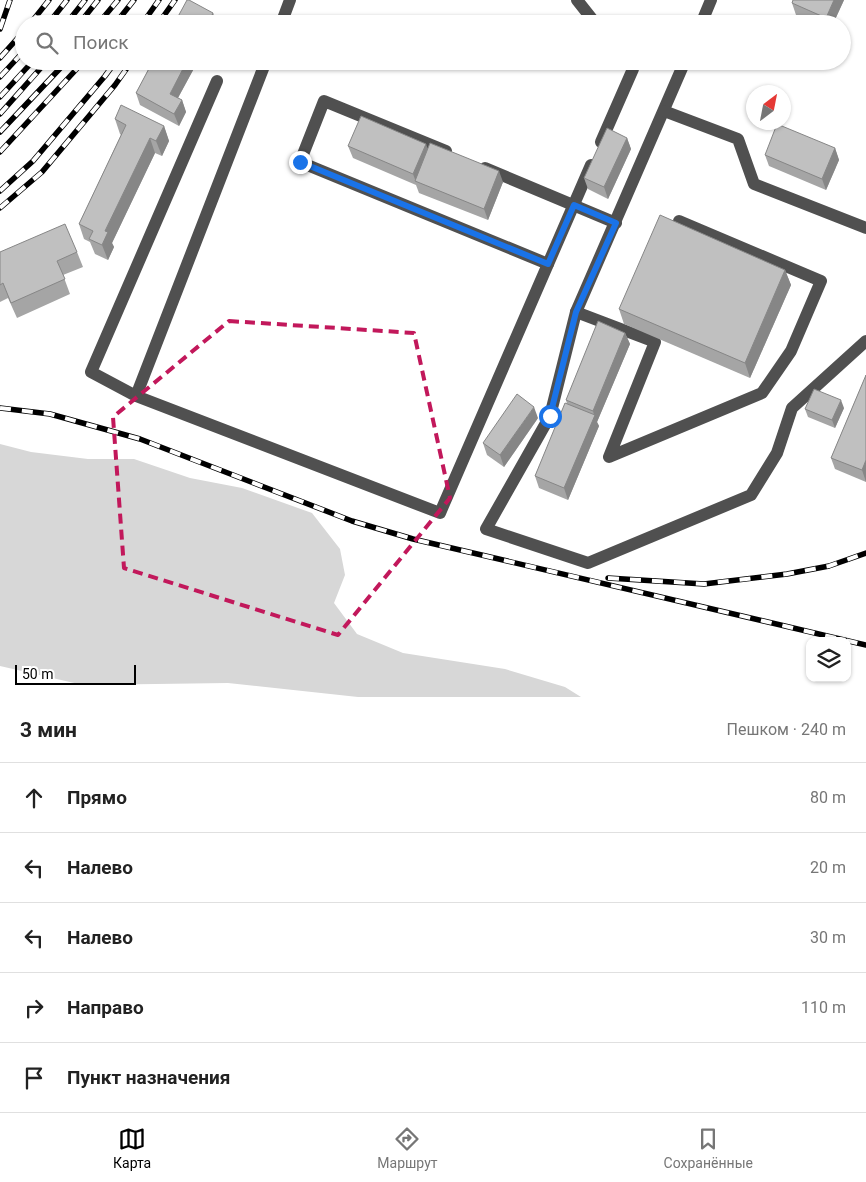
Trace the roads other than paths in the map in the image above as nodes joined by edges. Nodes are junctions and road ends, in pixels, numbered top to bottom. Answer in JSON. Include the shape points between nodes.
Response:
{"nodes":[{"id":1,"x":290,"y":0,"type":"edge"},
{"id":2,"x":577,"y":0,"type":"edge"},
{"id":3,"x":711,"y":0,"type":"edge"},
{"id":4,"x":284,"y":15,"type":"edge"},
{"id":5,"x":589,"y":15,"type":"edge"},
{"id":6,"x":705,"y":15,"type":"edge"},
{"id":7,"x":263,"y":70,"type":"edge"},
{"id":8,"x":633,"y":70,"type":"edge"},
{"id":9,"x":681,"y":70,"type":"edge"},
{"id":10,"x":217,"y":81,"type":"dead end"},
{"id":11,"x":664,"y":111,"type":"junction"},
{"id":12,"x":458,"y":157,"type":"edge"},
{"id":13,"x":476,"y":164,"type":"edge"},
{"id":14,"x":574,"y":205,"type":"junction"},
{"id":15,"x":679,"y":220,"type":"dead end"},
{"id":16,"x":616,"y":223,"type":"junction"},
{"id":17,"x":866,"y":228,"type":"edge"},
{"id":18,"x":548,"y":264,"type":"junction"},
{"id":19,"x":576,"y":312,"type":"junction"},
{"id":20,"x":866,"y":341,"type":"edge"},
{"id":21,"x":136,"y":396,"type":"junction"}],
"edges":[{"from":1,"to":4,"type":"lane"},
{"from":2,"to":5,"type":"lane"},
{"from":3,"to":6,"type":"lane"},
{"from":7,"to":21,"type":"lane"},
{"from":8,"to":14,"type":"lane"},
{"from":9,"to":11,"type":"lane"},
{"from":10,"to":21,"type":"lane","via":[[91,372]]},
{"from":11,"to":16,"type":"lane"},
{"from":11,"to":17,"type":"lane","via":[[738,139],[754,184]]},
{"from":12,"to":18,"type":"lane","via":[[324,101],[300,162]]},
{"from":13,"to":14,"type":"lane"},
{"from":14,"to":16,"type":"lane"},
{"from":14,"to":18,"type":"lane"},
{"from":15,"to":19,"type":"lane","via":[[821,281],[791,351],[762,393],[609,457],[655,342]]},
{"from":16,"to":19,"type":"lane"},
{"from":18,"to":21,"type":"lane","via":[[440,513]]},
{"from":19,"to":20,"type":"lane","via":[[550,416],[486,530],[588,563],[751,495],[777,452],[792,408]]}]}
